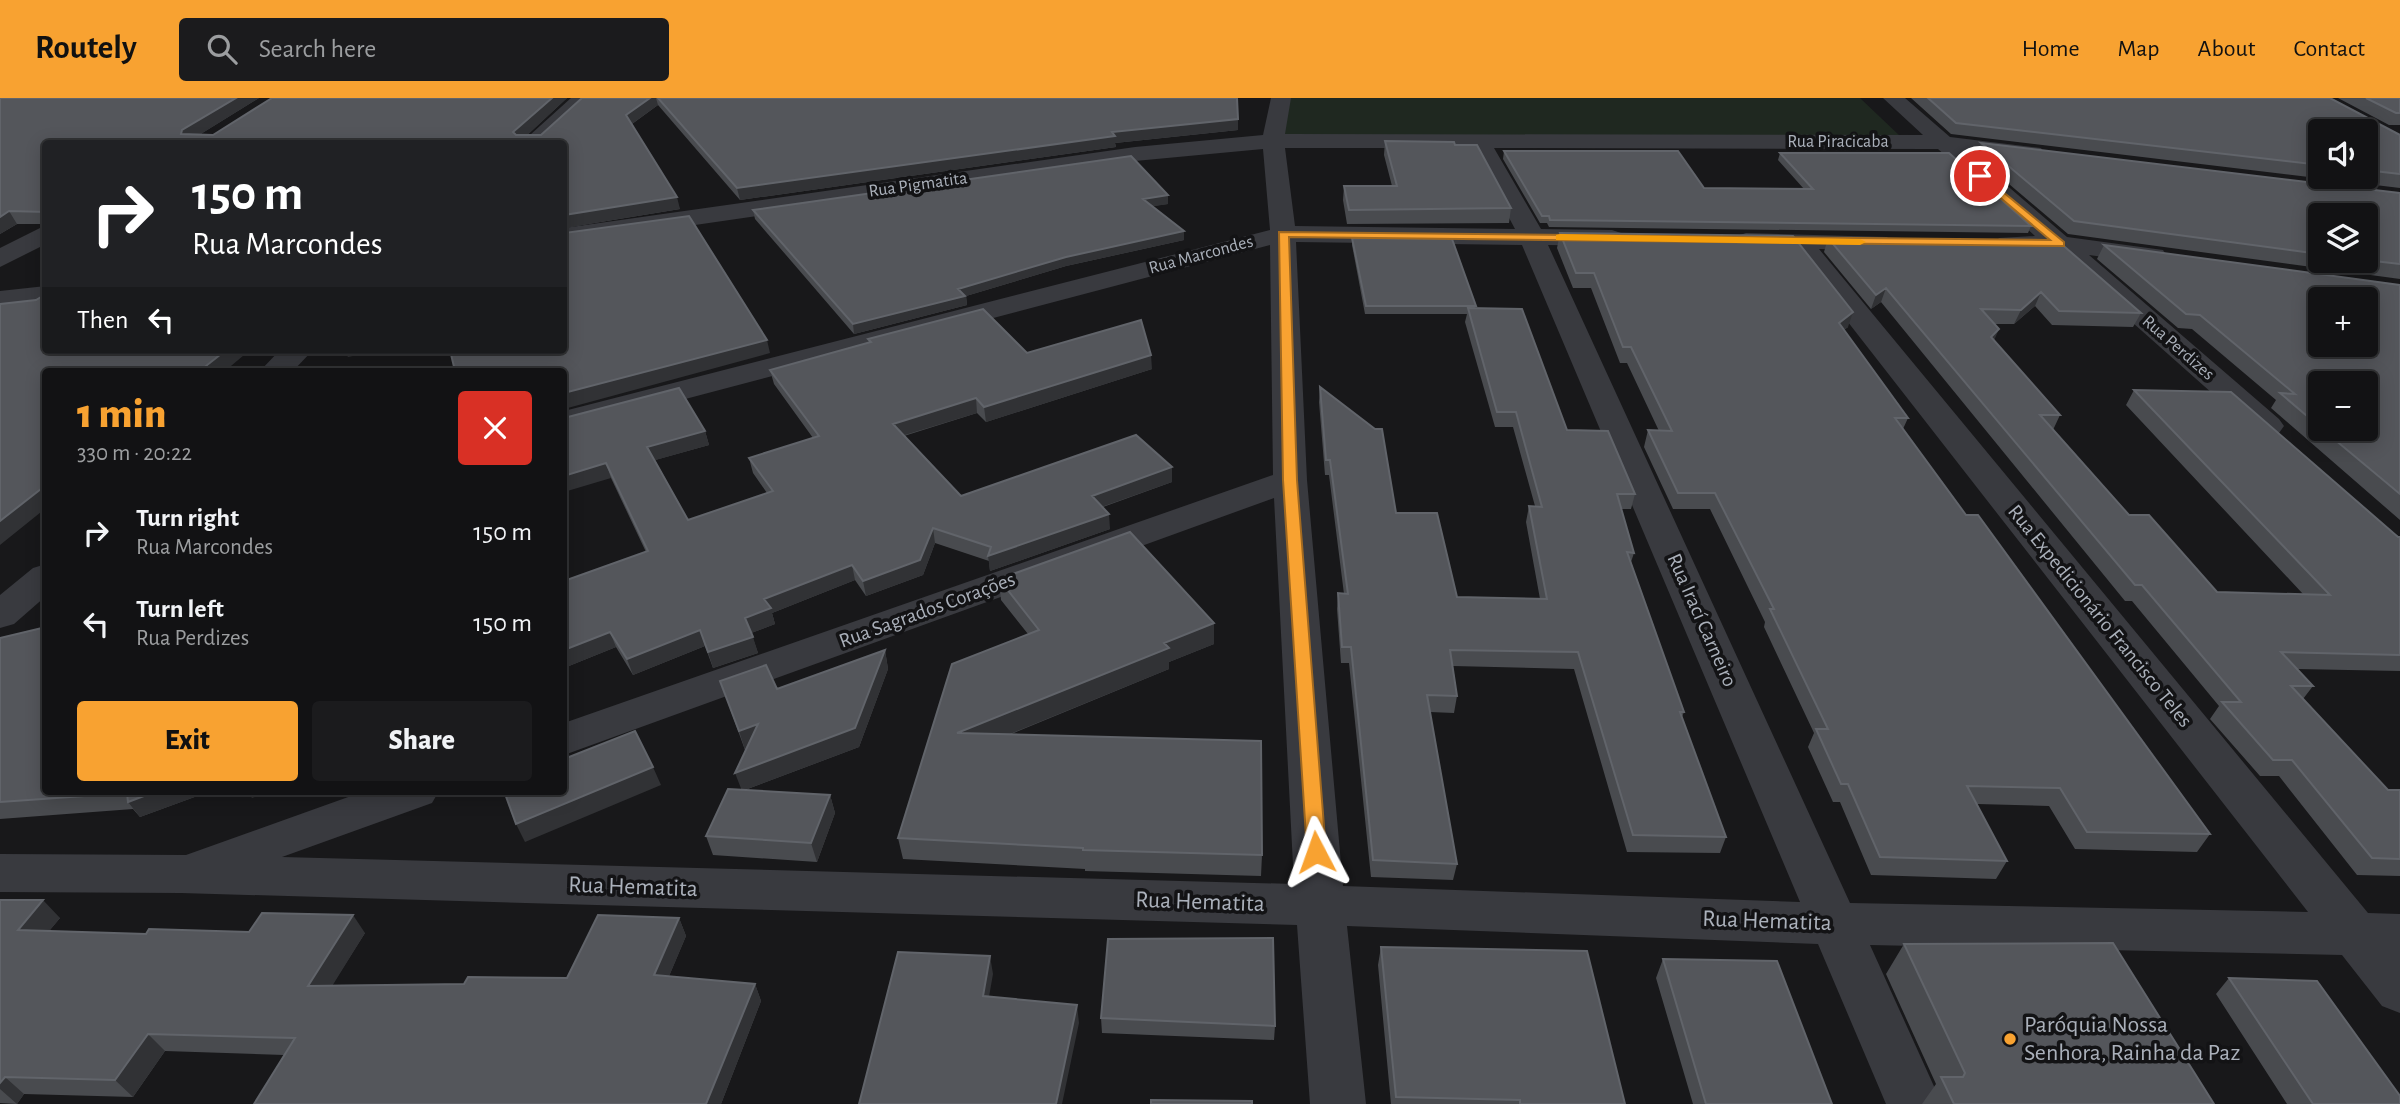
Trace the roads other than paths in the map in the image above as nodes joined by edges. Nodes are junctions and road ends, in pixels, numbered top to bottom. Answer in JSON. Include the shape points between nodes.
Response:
{"nodes":[{"id":1,"x":583,"y":98,"type":"edge"},
{"id":2,"x":1281,"y":98,"type":"edge"},
{"id":3,"x":1893,"y":98,"type":"edge"},
{"id":4,"x":536,"y":140,"type":"edge"},
{"id":5,"x":1273,"y":141,"type":"junction"},
{"id":6,"x":1479,"y":141,"type":"junction"},
{"id":7,"x":1940,"y":142,"type":"junction"},
{"id":8,"x":2062,"y":157,"type":"edge"},
{"id":9,"x":1283,"y":234,"type":"junction"},
{"id":10,"x":42,"y":235,"type":"edge"},
{"id":11,"x":567,"y":236,"type":"edge"},
{"id":12,"x":1532,"y":237,"type":"junction"},
{"id":13,"x":1639,"y":239,"type":"edge"},
{"id":14,"x":1719,"y":240,"type":"edge"},
{"id":15,"x":1799,"y":242,"type":"junction"},
{"id":16,"x":1909,"y":243,"type":"edge"},
{"id":17,"x":1978,"y":243,"type":"edge"},
{"id":18,"x":2061,"y":244,"type":"junction"},
{"id":19,"x":0,"y":259,"type":"edge"},
{"id":20,"x":2183,"y":260,"type":"edge"},
{"id":21,"x":42,"y":295,"type":"edge"},
{"id":22,"x":0,"y":299,"type":"edge"},
{"id":23,"x":294,"y":354,"type":"edge"},
{"id":24,"x":278,"y":368,"type":"edge"},
{"id":25,"x":567,"y":420,"type":"edge"},
{"id":26,"x":2287,"y":443,"type":"edge"},
{"id":27,"x":1290,"y":480,"type":"junction"},
{"id":28,"x":42,"y":579,"type":"edge"},
{"id":29,"x":0,"y":615,"type":"edge"},
{"id":30,"x":567,"y":738,"type":"edge"},
{"id":31,"x":405,"y":795,"type":"edge"},
{"id":32,"x":0,"y":873,"type":"edge"},
{"id":33,"x":181,"y":874,"type":"junction"},
{"id":34,"x":1320,"y":905,"type":"junction"},
{"id":35,"x":1837,"y":924,"type":"junction"},
{"id":36,"x":2378,"y":934,"type":"edge"},
{"id":37,"x":2400,"y":990,"type":"edge"},
{"id":38,"x":1338,"y":1104,"type":"edge"},
{"id":39,"x":1914,"y":1104,"type":"edge"}],
"edges":[{"from":1,"to":4,"type":"street"},
{"from":2,"to":5,"type":"street"},
{"from":3,"to":7,"type":"street","name":"Rua Perdizes"},
{"from":5,"to":6,"type":"street","name":"Rua Piracicaba"},
{"from":5,"to":9,"type":"street"},
{"from":5,"to":11,"type":"street","name":"Rua Pigmatita","via":[[1135,154]]},
{"from":6,"to":7,"type":"street","name":"Rua Piracicaba"},
{"from":6,"to":12,"type":"street","name":"Rua Irací Carneiro"},
{"from":7,"to":8,"type":"street","name":"Rua Piracicaba"},
{"from":7,"to":18,"type":"street","name":"Rua Perdizes"},
{"from":9,"to":12,"type":"street","name":"Rua Marcondes"},
{"from":9,"to":25,"type":"street","name":"Rua Marcondes"},
{"from":9,"to":27,"type":"street"},
{"from":10,"to":19,"type":"street"},
{"from":12,"to":13,"type":"street","name":"Rua Marcondes"},
{"from":12,"to":35,"type":"street","name":"Rua Irací Carneiro"},
{"from":14,"to":15,"type":"street"},
{"from":15,"to":16,"type":"street"},
{"from":15,"to":36,"type":"street","name":"Rua Expedicionário Francisco Teles"},
{"from":17,"to":18,"type":"street"},
{"from":18,"to":20,"type":"street"},
{"from":18,"to":26,"type":"street","name":"Rua Perdizes"},
{"from":21,"to":22,"type":"street"},
{"from":23,"to":24,"type":"street"},
{"from":27,"to":30,"type":"street","name":"Rua Sagrados Corações"},
{"from":27,"to":34,"type":"street"},
{"from":28,"to":29,"type":"street"},
{"from":31,"to":33,"type":"street"},
{"from":32,"to":33,"type":"street","name":"Rua Hematita"},
{"from":33,"to":34,"type":"street","name":"Rua Hematita"},
{"from":34,"to":35,"type":"street","name":"Rua Hematita"},
{"from":34,"to":38,"type":"street"},
{"from":35,"to":36,"type":"street","name":"Rua Hematita"},
{"from":35,"to":39,"type":"street","name":"Rua Irací Carneiro"},
{"from":36,"to":37,"type":"street","name":"Rua Expedicionário Francisco Teles"}]}
